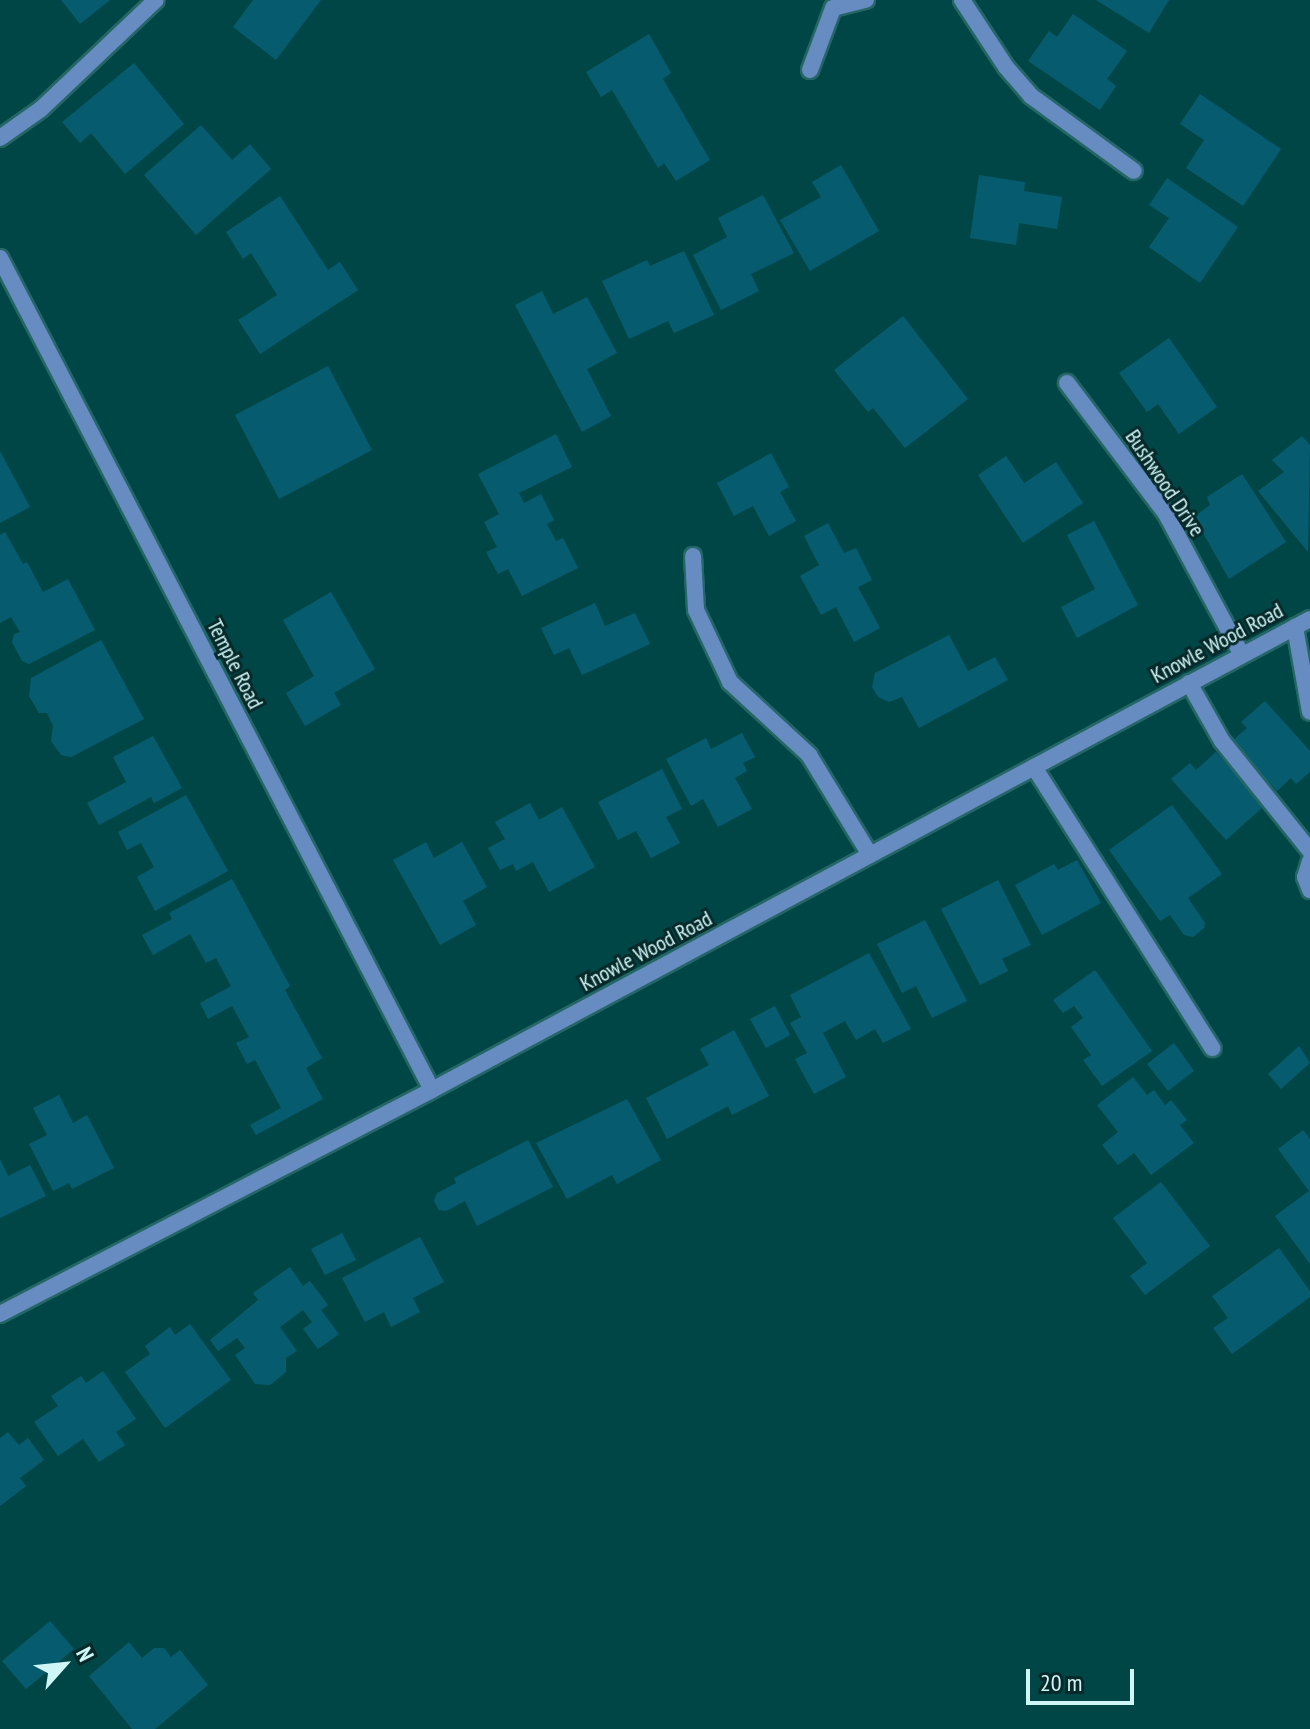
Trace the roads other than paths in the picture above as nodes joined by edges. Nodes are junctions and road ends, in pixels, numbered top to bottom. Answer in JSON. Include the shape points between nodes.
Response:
{"nodes":[{"id":1,"x":156,"y":0,"type":"edge"},
{"id":2,"x":866,"y":0,"type":"edge"},
{"id":3,"x":962,"y":0,"type":"edge"},
{"id":4,"x":830,"y":4,"type":"edge"},
{"id":5,"x":810,"y":70,"type":"dead end"},
{"id":6,"x":0,"y":138,"type":"edge"},
{"id":7,"x":1134,"y":171,"type":"dead end"},
{"id":8,"x":0,"y":258,"type":"edge"},
{"id":9,"x":1067,"y":383,"type":"dead end"},
{"id":10,"x":693,"y":556,"type":"dead end"},
{"id":11,"x":1310,"y":619,"type":"edge"},
{"id":12,"x":1295,"y":627,"type":"junction"},
{"id":13,"x":1242,"y":655,"type":"junction"},
{"id":14,"x":1189,"y":683,"type":"junction"},
{"id":15,"x":1310,"y":712,"type":"edge"},
{"id":16,"x":1034,"y":767,"type":"junction"},
{"id":17,"x":1310,"y":851,"type":"edge"},
{"id":18,"x":870,"y":855,"type":"junction"},
{"id":19,"x":1310,"y":861,"type":"edge"},
{"id":20,"x":1310,"y":890,"type":"edge"},
{"id":21,"x":1212,"y":1048,"type":"dead end"},
{"id":22,"x":432,"y":1090,"type":"junction"},
{"id":23,"x":0,"y":1314,"type":"edge"}],
"edges":[{"from":1,"to":6,"type":"street","via":[[41,109]]},
{"from":2,"to":4,"type":"street"},
{"from":3,"to":7,"type":"street","via":[[1031,96]]},
{"from":4,"to":5,"type":"street"},
{"from":8,"to":22,"type":"street","name":"Temple Road"},
{"from":9,"to":13,"type":"street","name":"Bushwood Drive","via":[[1166,514]]},
{"from":10,"to":18,"type":"street","via":[[696,610],[730,682],[809,755]]},
{"from":11,"to":12,"type":"street","name":"Knowle Wood Road"},
{"from":12,"to":13,"type":"street","name":"Knowle Wood Road"},
{"from":12,"to":15,"type":"street"},
{"from":13,"to":14,"type":"street","name":"Knowle Wood Road"},
{"from":14,"to":16,"type":"street","name":"Knowle Wood Road"},
{"from":14,"to":17,"type":"street","via":[[1222,741]]},
{"from":16,"to":18,"type":"street","name":"Knowle Wood Road"},
{"from":16,"to":21,"type":"street"},
{"from":18,"to":22,"type":"street","name":"Knowle Wood Road"},
{"from":19,"to":20,"type":"street","via":[[1305,877]]},
{"from":22,"to":23,"type":"street","name":"Knowle Wood Road"}]}
